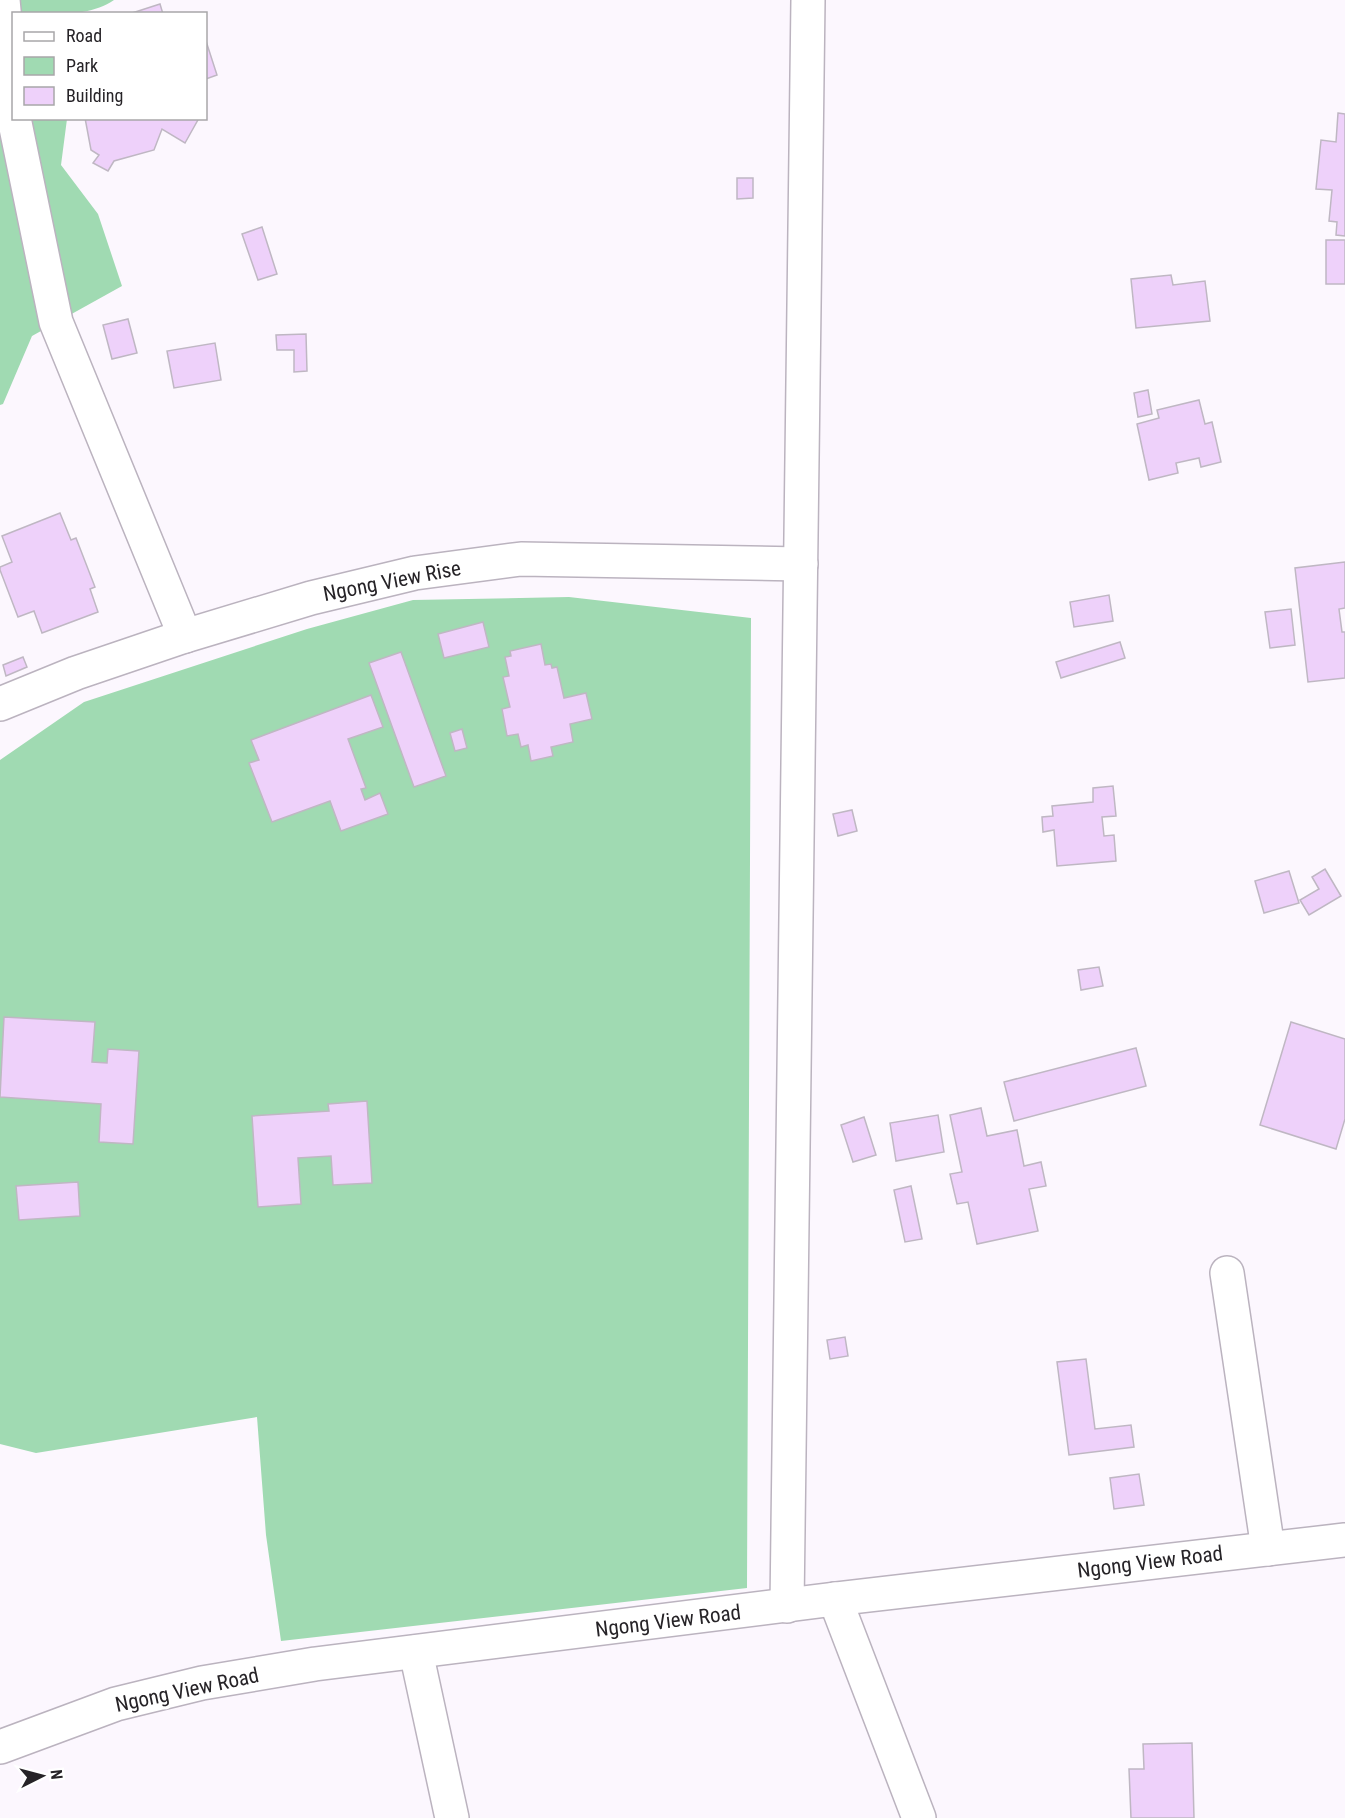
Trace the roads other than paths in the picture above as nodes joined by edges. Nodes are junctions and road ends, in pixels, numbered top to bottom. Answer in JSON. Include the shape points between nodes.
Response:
{"nodes":[{"id":1,"x":3,"y":0,"type":"edge"},
{"id":2,"x":808,"y":0,"type":"edge"},
{"id":3,"x":12,"y":96,"type":"edge"},
{"id":4,"x":15,"y":120,"type":"edge"},
{"id":5,"x":801,"y":564,"type":"junction"},
{"id":6,"x":185,"y":636,"type":"junction"},
{"id":7,"x":0,"y":704,"type":"edge"},
{"id":8,"x":1227,"y":1274,"type":"dead end"},
{"id":9,"x":1345,"y":1540,"type":"edge"},
{"id":10,"x":1268,"y":1548,"type":"junction"},
{"id":11,"x":834,"y":1599,"type":"junction"},
{"id":12,"x":787,"y":1606,"type":"junction"},
{"id":13,"x":416,"y":1652,"type":"junction"},
{"id":14,"x":0,"y":1747,"type":"edge"},
{"id":15,"x":452,"y":1818,"type":"edge"},
{"id":16,"x":919,"y":1818,"type":"edge"}],
"edges":[{"from":1,"to":3,"type":"street"},
{"from":2,"to":5,"type":"street"},
{"from":4,"to":6,"type":"street","via":[[56,322]]},
{"from":5,"to":6,"type":"street","name":"Ngong View Rise","via":[[521,559],[415,573],[310,598]]},
{"from":5,"to":12,"type":"street"},
{"from":6,"to":7,"type":"street","name":"Ngong View Rise"},
{"from":8,"to":10,"type":"street"},
{"from":9,"to":10,"type":"street","name":"Ngong View Road"},
{"from":10,"to":11,"type":"street","name":"Ngong View Road"},
{"from":11,"to":12,"type":"street","name":"Ngong View Road"},
{"from":11,"to":16,"type":"street"},
{"from":12,"to":13,"type":"street","name":"Ngong View Road"},
{"from":13,"to":14,"type":"street","name":"Ngong View Road","via":[[202,1683],[116,1704]]},
{"from":13,"to":15,"type":"street"}]}
